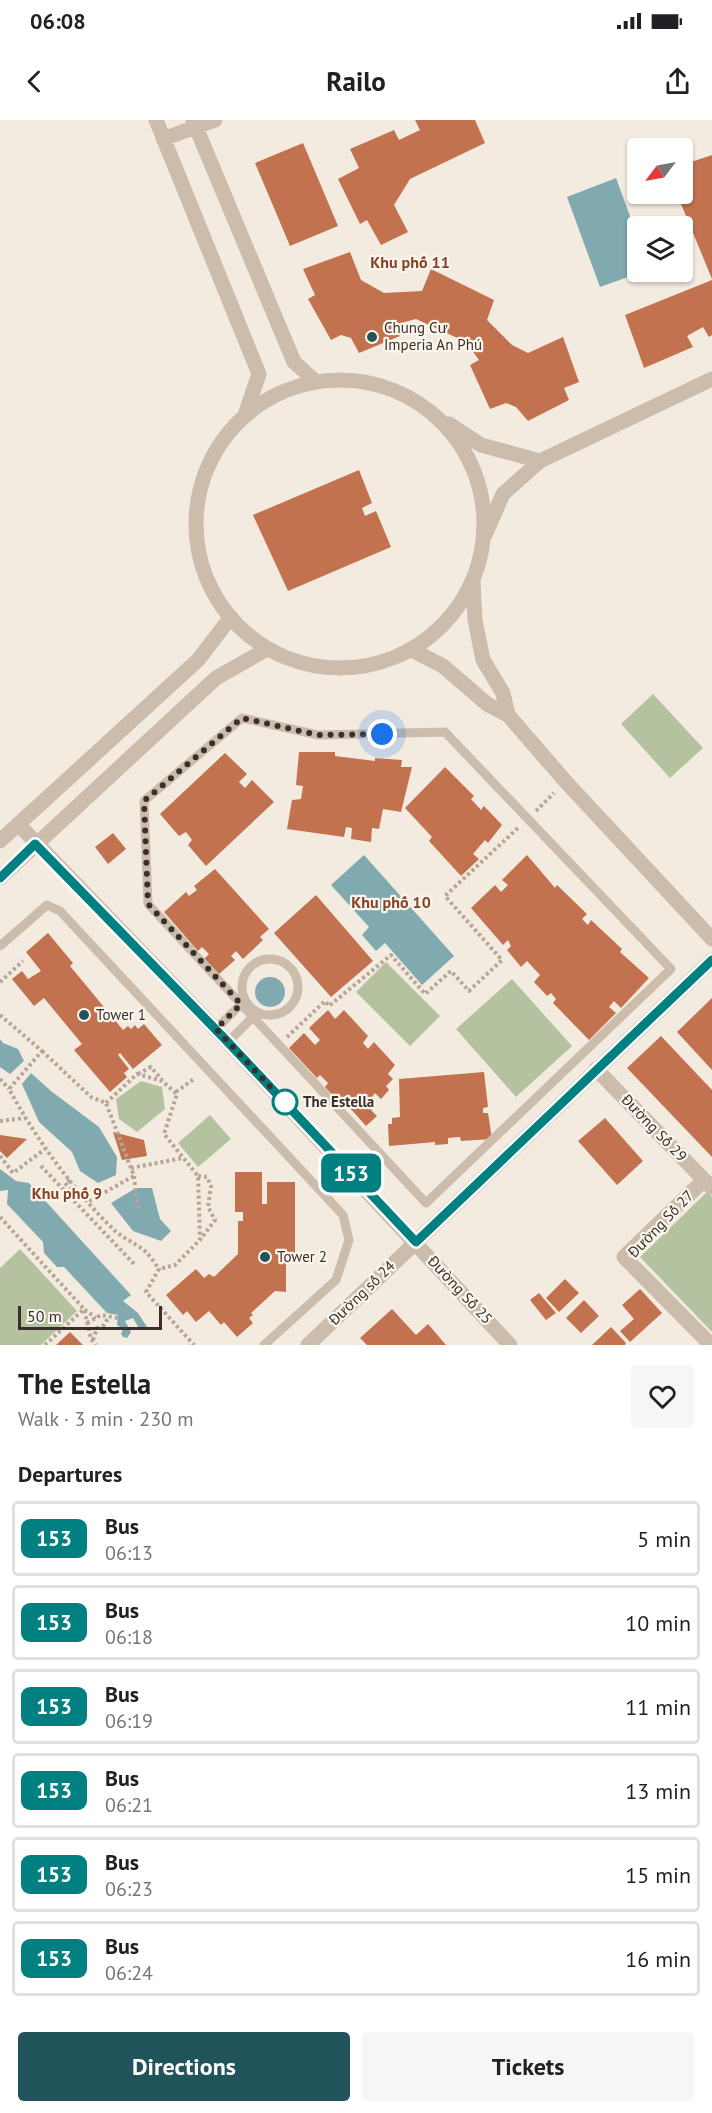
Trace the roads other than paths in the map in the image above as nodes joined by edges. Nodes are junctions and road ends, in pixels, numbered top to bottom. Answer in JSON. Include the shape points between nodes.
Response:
{"nodes":[{"id":1,"x":156,"y":120,"type":"edge"},
{"id":2,"x":215,"y":120,"type":"edge"},
{"id":3,"x":194,"y":124,"type":"edge"},
{"id":4,"x":163,"y":139,"type":"junction"},
{"id":5,"x":712,"y":379,"type":"edge"},
{"id":6,"x":314,"y":380,"type":"junction"},
{"id":7,"x":246,"y":412,"type":"junction"},
{"id":8,"x":438,"y":417,"type":"junction"},
{"id":9,"x":540,"y":461,"type":"junction"},
{"id":10,"x":484,"y":538,"type":"junction"},
{"id":11,"x":473,"y":582,"type":"junction"},
{"id":12,"x":231,"y":617,"type":"junction"},
{"id":13,"x":267,"y":649,"type":"junction"},
{"id":14,"x":412,"y":650,"type":"junction"},
{"id":15,"x":508,"y":715,"type":"junction"},
{"id":16,"x":18,"y":824,"type":"junction"},
{"id":17,"x":0,"y":841,"type":"edge"},
{"id":18,"x":35,"y":844,"type":"junction"},
{"id":19,"x":0,"y":878,"type":"edge"},
{"id":20,"x":712,"y":939,"type":"edge"},
{"id":21,"x":0,"y":946,"type":"edge"},
{"id":22,"x":712,"y":960,"type":"edge"},
{"id":23,"x":248,"y":1010,"type":"junction"},
{"id":24,"x":216,"y":1029,"type":"junction"},
{"id":25,"x":228,"y":1042,"type":"junction"},
{"id":26,"x":596,"y":1069,"type":"junction"},
{"id":27,"x":708,"y":1184,"type":"edge"},
{"id":28,"x":416,"y":1242,"type":"junction"},
{"id":29,"x":507,"y":1344,"type":"edge"},
{"id":30,"x":264,"y":1345,"type":"edge"},
{"id":31,"x":308,"y":1345,"type":"edge"},
{"id":32,"x":711,"y":1345,"type":"edge"}],
"edges":[{"from":1,"to":4,"type":"street"},
{"from":2,"to":3,"type":"street"},
{"from":3,"to":4,"type":"street"},
{"from":3,"to":6,"type":"street","via":[[294,362]]},
{"from":4,"to":7,"type":"street","via":[[259,374]]},
{"from":5,"to":9,"type":"street"},
{"from":6,"to":7,"type":"street","via":[[278,392]]},
{"from":6,"to":8,"type":"street","via":[[358,380],[401,392]]},
{"from":7,"to":12,"type":"street","via":[[216,448],[199,491],[196,538],[208,583]]},
{"from":8,"to":9,"type":"street","via":[[481,445]]},
{"from":8,"to":10,"type":"street","via":[[466,452],[482,493]]},
{"from":9,"to":10,"type":"street","via":[[503,494]]},
{"from":10,"to":11,"type":"street"},
{"from":11,"to":14,"type":"street","via":[[448,621]]},
{"from":11,"to":15,"type":"street","via":[[483,660],[503,693]]},
{"from":12,"to":13,"type":"street"},
{"from":12,"to":16,"type":"street","via":[[198,660]]},
{"from":13,"to":14,"type":"street","via":[[309,665],[344,669],[379,664]]},
{"from":13,"to":18,"type":"street","via":[[216,678]]},
{"from":14,"to":15,"type":"street","via":[[443,666],[487,704]]},
{"from":15,"to":20,"type":"street"},
{"from":16,"to":17,"type":"street"},
{"from":16,"to":18,"type":"street","name":"Đường Số 25"},
{"from":18,"to":19,"type":"street"},
{"from":18,"to":24,"type":"street","name":"Đường Số 25"},
{"from":21,"to":30,"type":"lane","via":[[47,904],[60,911],[343,1215],[349,1240],[336,1280]]},
{"from":22,"to":26,"type":"street"},
{"from":23,"to":23,"type":"lane","via":[[276,1015],[292,1005],[297,987],[291,969],[275,960],[256,962],[249,968],[242,985]]},
{"from":23,"to":23,"type":"lane","via":[[148,904],[144,801],[242,718],[318,735],[445,732],[671,969],[426,1203]]},
{"from":23,"to":24,"type":"lane"},
{"from":23,"to":25,"type":"lane"},
{"from":24,"to":25,"type":"street","name":"Đường Số 25"},
{"from":25,"to":28,"type":"street","name":"Đường Số 25"},
{"from":26,"to":27,"type":"street","name":"Đường Số 29"},
{"from":26,"to":28,"type":"street"},
{"from":27,"to":32,"type":"street","name":"Đường Số 27","via":[[624,1257]]},
{"from":28,"to":29,"type":"street","name":"Đường Số 25"},
{"from":28,"to":31,"type":"street","name":"Đường số 24"}]}
